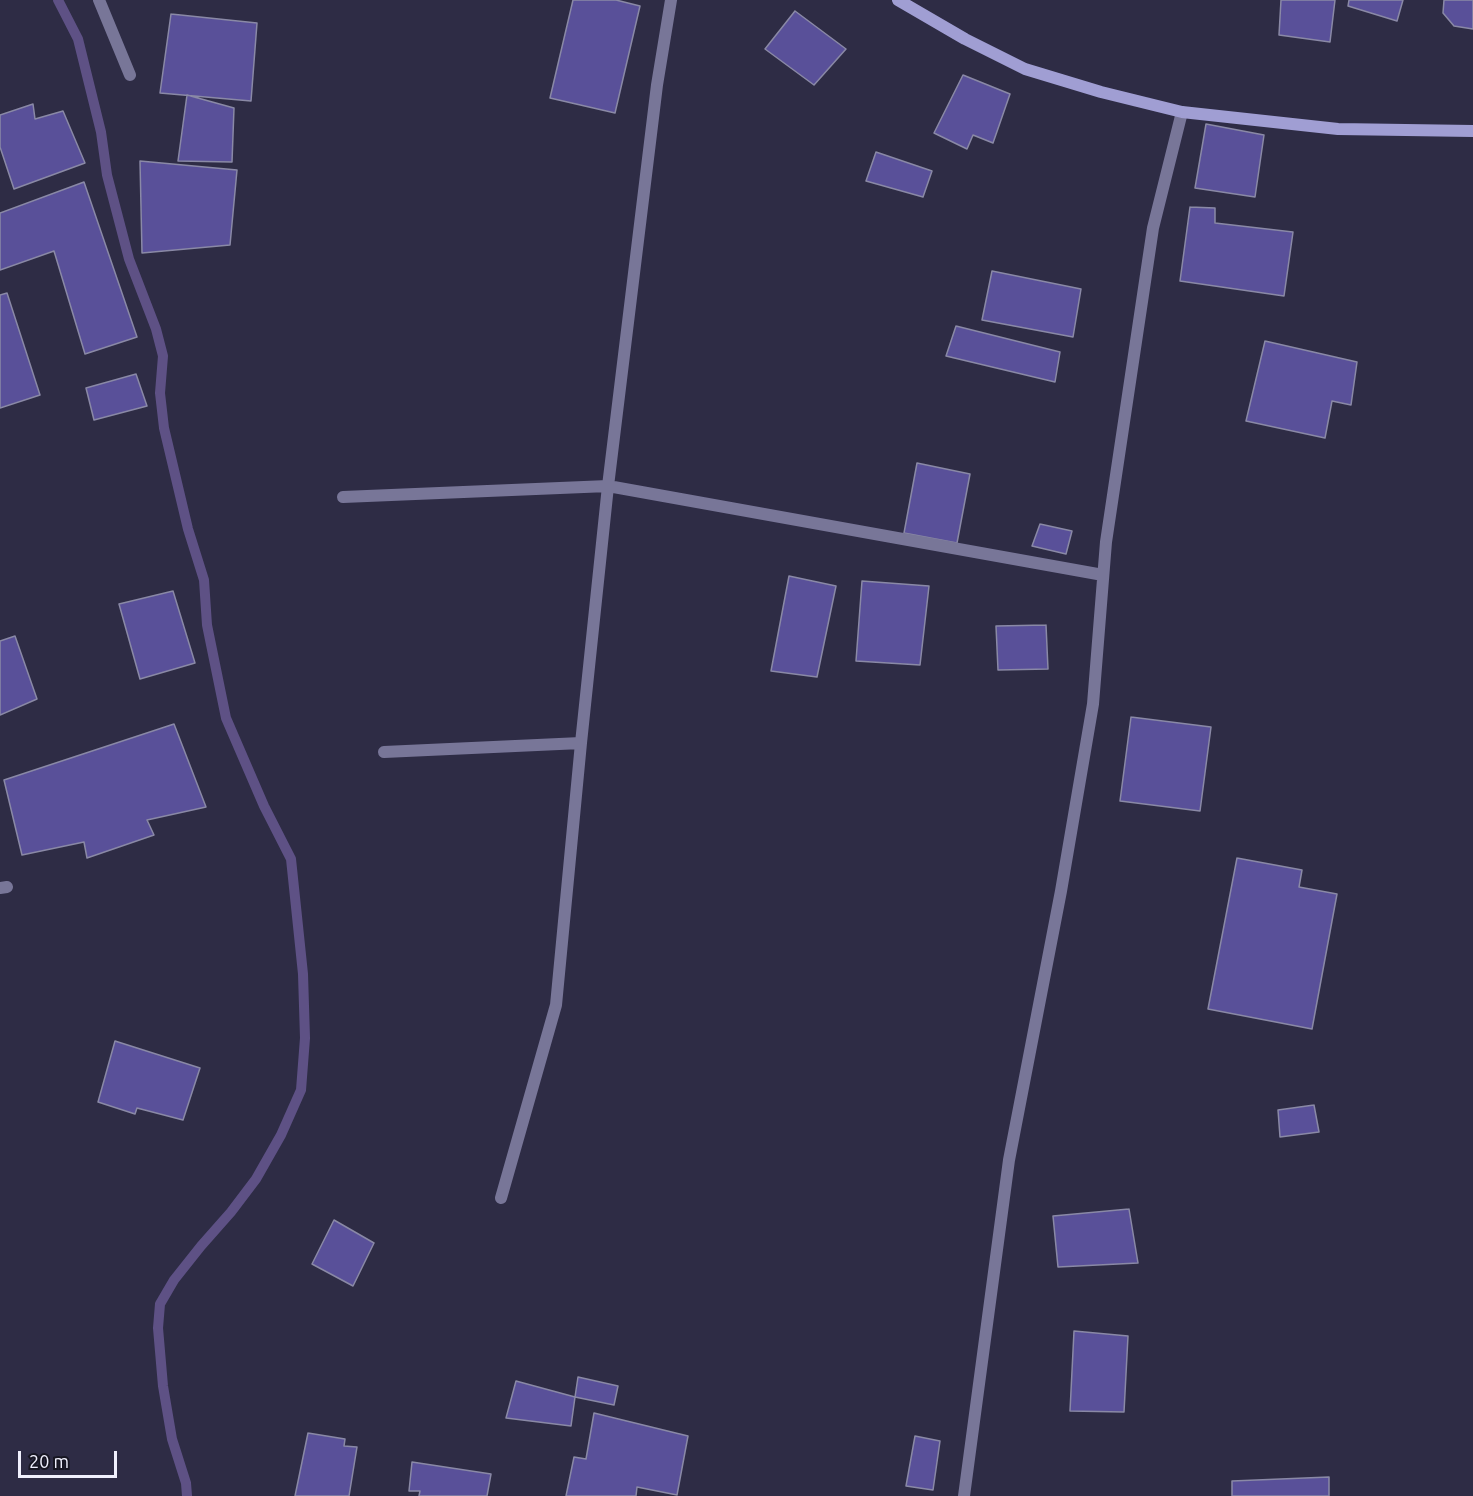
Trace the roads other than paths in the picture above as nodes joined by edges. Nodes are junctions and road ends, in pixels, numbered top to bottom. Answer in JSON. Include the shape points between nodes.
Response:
{"nodes":[{"id":1,"x":99,"y":0,"type":"edge"},
{"id":2,"x":671,"y":0,"type":"edge"},
{"id":3,"x":898,"y":0,"type":"edge"},
{"id":4,"x":130,"y":75,"type":"dead end"},
{"id":5,"x":1182,"y":112,"type":"junction"},
{"id":6,"x":1473,"y":131,"type":"edge"},
{"id":7,"x":608,"y":486,"type":"junction"},
{"id":8,"x":343,"y":497,"type":"dead end"},
{"id":9,"x":1103,"y":575,"type":"junction"},
{"id":10,"x":580,"y":743,"type":"junction"},
{"id":11,"x":384,"y":752,"type":"dead end"},
{"id":12,"x":501,"y":1198,"type":"dead end"},
{"id":13,"x":964,"y":1496,"type":"edge"}],
"edges":[{"from":1,"to":4,"type":"street"},
{"from":2,"to":7,"type":"street"},
{"from":3,"to":5,"type":"street","via":[[1026,69]]},
{"from":5,"to":6,"type":"street","via":[[1338,129]]},
{"from":5,"to":9,"type":"street","via":[[1153,228]]},
{"from":7,"to":8,"type":"street"},
{"from":7,"to":9,"type":"street"},
{"from":7,"to":10,"type":"street"},
{"from":9,"to":13,"type":"street","via":[[1093,704],[1010,1160]]},
{"from":10,"to":11,"type":"street"},
{"from":10,"to":12,"type":"street","via":[[556,1005]]}]}
